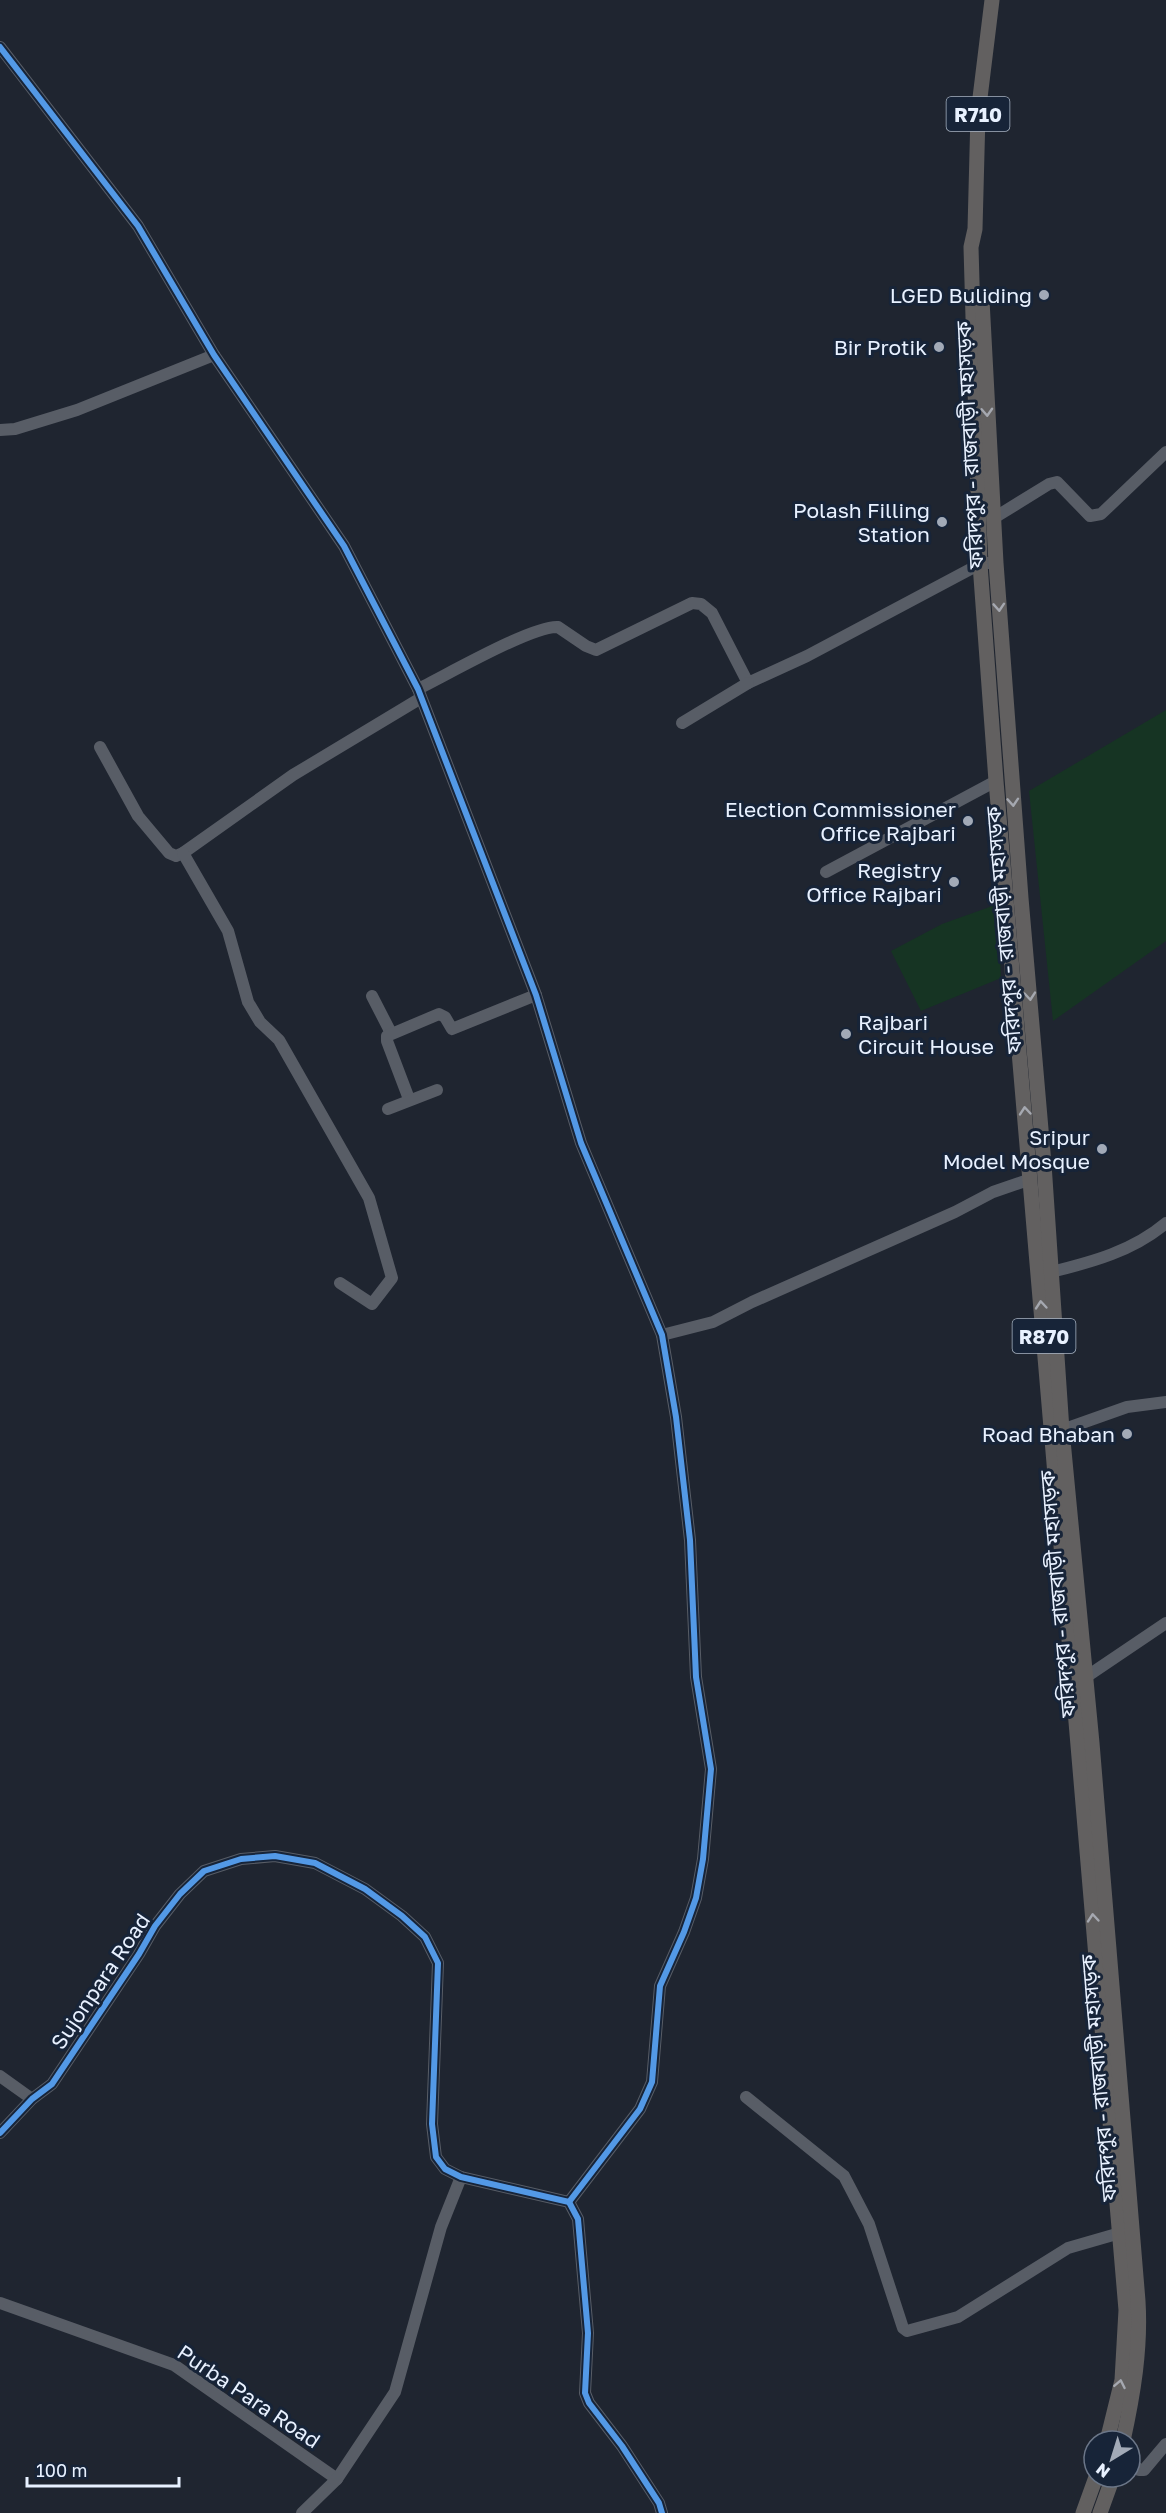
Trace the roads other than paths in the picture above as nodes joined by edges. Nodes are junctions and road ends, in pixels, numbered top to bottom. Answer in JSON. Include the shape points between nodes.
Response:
{"nodes":[{"id":1,"x":992,"y":0,"type":"edge"},
{"id":2,"x":0,"y":47,"type":"edge"},
{"id":3,"x":975,"y":229,"type":"junction"},
{"id":4,"x":214,"y":355,"type":"junction"},
{"id":5,"x":0,"y":430,"type":"edge"},
{"id":6,"x":1166,"y":452,"type":"edge"},
{"id":7,"x":994,"y":518,"type":"junction"},
{"id":8,"x":996,"y":563,"type":"junction"},
{"id":9,"x":980,"y":564,"type":"junction"},
{"id":10,"x":748,"y":683,"type":"junction"},
{"id":11,"x":420,"y":693,"type":"junction"},
{"id":12,"x":682,"y":723,"type":"dead end"},
{"id":13,"x":100,"y":747,"type":"dead end"},
{"id":14,"x":996,"y":781,"type":"junction"},
{"id":15,"x":183,"y":853,"type":"junction"},
{"id":16,"x":826,"y":872,"type":"dead end"},
{"id":17,"x":536,"y":995,"type":"junction"},
{"id":18,"x":372,"y":996,"type":"dead end"},
{"id":19,"x":392,"y":1033,"type":"junction"},
{"id":20,"x":437,"y":1090,"type":"dead end"},
{"id":21,"x":410,"y":1099,"type":"junction"},
{"id":22,"x":388,"y":1109,"type":"dead end"},
{"id":23,"x":1031,"y":1179,"type":"junction"},
{"id":24,"x":1166,"y":1223,"type":"edge"},
{"id":25,"x":1051,"y":1272,"type":"junction"},
{"id":26,"x":340,"y":1283,"type":"dead end"},
{"id":27,"x":662,"y":1335,"type":"junction"},
{"id":28,"x":1166,"y":1402,"type":"edge"},
{"id":29,"x":1062,"y":1430,"type":"junction"},
{"id":30,"x":1166,"y":1623,"type":"edge"},
{"id":31,"x":1086,"y":1677,"type":"junction"},
{"id":32,"x":0,"y":2076,"type":"edge"},
{"id":33,"x":747,"y":2097,"type":"dead end"},
{"id":34,"x":32,"y":2099,"type":"junction"},
{"id":35,"x":0,"y":2133,"type":"edge"},
{"id":36,"x":460,"y":2177,"type":"junction"},
{"id":37,"x":570,"y":2202,"type":"junction"},
{"id":38,"x":1120,"y":2233,"type":"junction"},
{"id":39,"x":0,"y":2303,"type":"edge"},
{"id":40,"x":1110,"y":2429,"type":"edge"},
{"id":41,"x":1125,"y":2429,"type":"edge"},
{"id":42,"x":1166,"y":2444,"type":"edge"},
{"id":43,"x":1142,"y":2470,"type":"edge"},
{"id":44,"x":337,"y":2479,"type":"junction"},
{"id":45,"x":1092,"y":2489,"type":"edge"},
{"id":46,"x":1109,"y":2489,"type":"edge"},
{"id":47,"x":302,"y":2513,"type":"edge"},
{"id":48,"x":662,"y":2513,"type":"edge"},
{"id":49,"x":1083,"y":2513,"type":"edge"},
{"id":50,"x":1100,"y":2513,"type":"edge"}],
"edges":[{"from":1,"to":3,"type":"main road","number":"R710","via":[[978,114]]},
{"from":2,"to":4,"type":"street","via":[[138,226]]},
{"from":3,"to":7,"type":"main road","name":"ফরিদপুর - রাজবাড়ী মহাসড়ক","number":"R870","one_way":true,"via":[[980,247]]},
{"from":3,"to":9,"type":"main road","name":"ফরিদপুর - রাজবাড়ী মহাসড়ক","number":"R870","via":[[971,248]]},
{"from":4,"to":5,"type":"street","via":[[77,410]]},
{"from":4,"to":11,"type":"street","via":[[344,546]]},
{"from":6,"to":7,"type":"street","via":[[1095,517],[1057,482]]},
{"from":7,"to":8,"type":"main road","name":"ফরিদপুর - রাজবাড়ী মহাসড়ক","number":"R870"},
{"from":8,"to":9,"type":"street"},
{"from":8,"to":25,"type":"main road","name":"ফরিদপুর - রাজবাড়ী মহাসড়ক","number":"R870","one_way":true},
{"from":9,"to":10,"type":"street"},
{"from":9,"to":14,"type":"main road","name":"ফরিদপুর - রাজবাড়ী মহাসড়ক","number":"R870"},
{"from":10,"to":11,"type":"street","via":[[712,613],[693,603],[597,650],[552,626],[519,638]]},
{"from":10,"to":12,"type":"street"},
{"from":11,"to":15,"type":"street","via":[[292,775]]},
{"from":11,"to":17,"type":"street"},
{"from":13,"to":15,"type":"street","via":[[138,816],[169,853]]},
{"from":14,"to":16,"type":"street"},
{"from":23,"to":14,"type":"main road","name":"ফরিদপুর - রাজবাড়ী মহাসড়ক","number":"R870","one_way":true},
{"from":15,"to":26,"type":"street","via":[[228,931],[248,1002],[260,1022],[279,1040],[369,1198],[392,1278],[372,1304]]},
{"from":17,"to":19,"type":"street","via":[[452,1029],[445,1017],[438,1014]]},
{"from":17,"to":27,"type":"street","via":[[581,1143]]},
{"from":18,"to":19,"type":"street"},
{"from":19,"to":21,"type":"street","via":[[387,1041]]},
{"from":20,"to":21,"type":"street"},
{"from":21,"to":22,"type":"street"},
{"from":23,"to":27,"type":"street","via":[[993,1192],[713,1322]]},
{"from":38,"to":23,"type":"main road","name":"ফরিদপুর - রাজবাড়ী মহাসড়ক","number":"R870","one_way":true},
{"from":24,"to":25,"type":"street","via":[[1114,1254]]},
{"from":25,"to":29,"type":"main road","name":"ফরিদপুর - রাজবাড়ী মহাসড়ক","number":"R870"},
{"from":27,"to":37,"type":"street","via":[[678,1428],[690,1540],[696,1677],[711,1769],[703,1859],[696,1898],[660,1986],[652,2082],[647,2097]]},
{"from":28,"to":29,"type":"street","via":[[1127,1407]]},
{"from":29,"to":31,"type":"main road","name":"ফরিদপুর - রাজবাড়ী মহাসড়ক","number":"R870"},
{"from":30,"to":31,"type":"street"},
{"from":31,"to":41,"type":"main road","name":"ফরিদপুর - রাজবাড়ী মহাসড়ক","number":"R870","via":[[1140,2324]]},
{"from":32,"to":34,"type":"street"},
{"from":33,"to":38,"type":"street","via":[[844,2176],[868,2224],[907,2331],[958,2317],[1068,2248]]},
{"from":34,"to":35,"type":"street","name":"Sujonpara Road"},
{"from":34,"to":36,"type":"street","name":"Sujonpara Road","via":[[52,2084],[155,1926],[204,1871],[241,1859],[275,1856],[315,1863],[365,1889],[402,1916],[425,1937],[438,1963],[432,2124],[436,2157],[445,2169]]},
{"from":36,"to":37,"type":"street"},
{"from":36,"to":44,"type":"street","via":[[441,2227],[395,2392]]},
{"from":37,"to":48,"type":"street","via":[[578,2219],[586,2301],[585,2393],[653,2493]]},
{"from":40,"to":38,"type":"main road","name":"ফরিদপুর - রাজবাড়ী মহাসড়ক","number":"R870","one_way":true,"via":[[1122,2380],[1125,2342]]},
{"from":39,"to":44,"type":"street","name":"Purba Para Road","via":[[174,2365]]},
{"from":42,"to":43,"type":"street"},
{"from":44,"to":47,"type":"street"},
{"from":45,"to":49,"type":"main road"},
{"from":46,"to":50,"type":"main road"}]}
